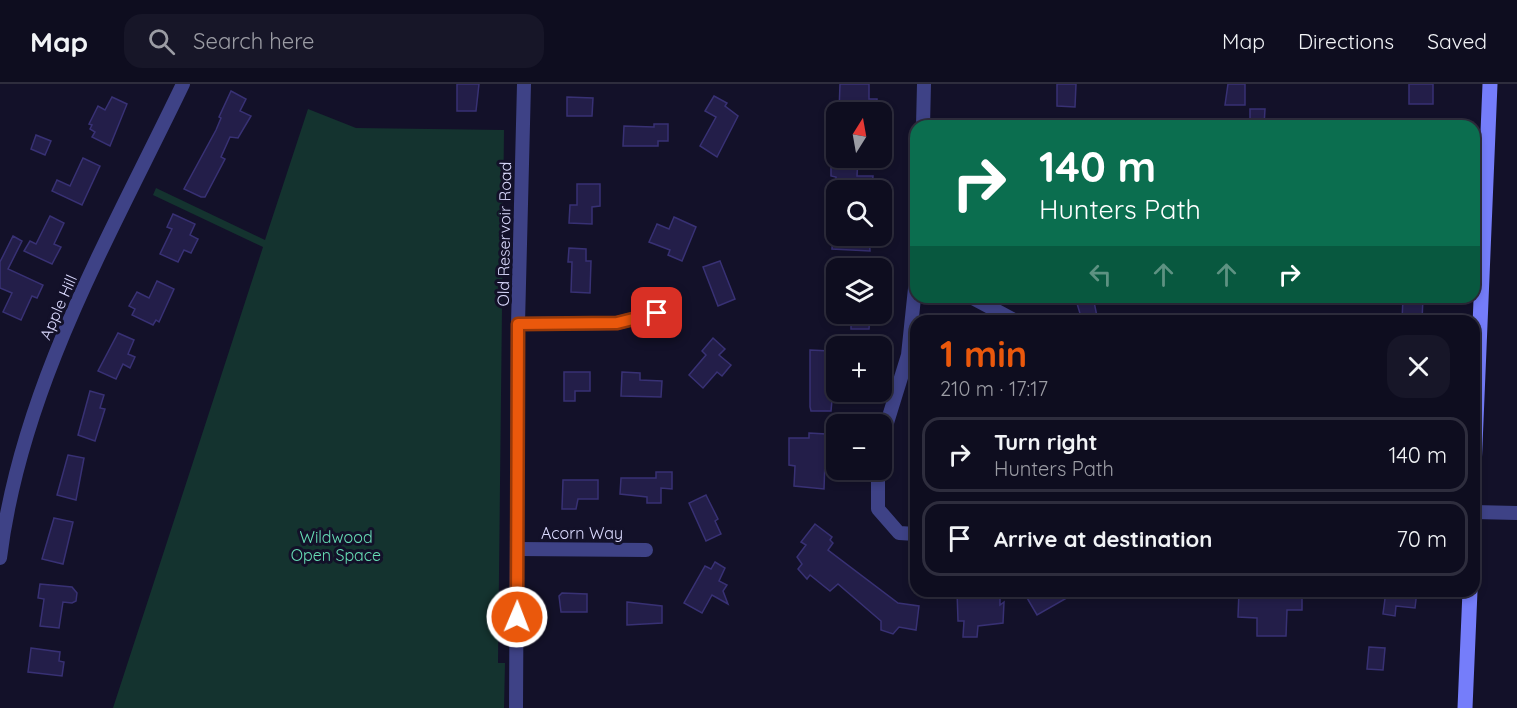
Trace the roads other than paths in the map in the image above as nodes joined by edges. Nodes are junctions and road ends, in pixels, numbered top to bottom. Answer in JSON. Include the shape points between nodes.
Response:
{"nodes":[{"id":1,"x":183,"y":84,"type":"edge"},
{"id":2,"x":524,"y":84,"type":"edge"},
{"id":3,"x":924,"y":84,"type":"edge"},
{"id":4,"x":1490,"y":84,"type":"edge"},
{"id":5,"x":923,"y":120,"type":"edge"},
{"id":6,"x":982,"y":303,"type":"edge"},
{"id":7,"x":657,"y":313,"type":"dead end"},
{"id":8,"x":1005,"y":315,"type":"edge"},
{"id":9,"x":518,"y":324,"type":"junction"},
{"id":10,"x":1480,"y":325,"type":"edge"},
{"id":11,"x":910,"y":336,"type":"edge"},
{"id":12,"x":890,"y":414,"type":"edge"},
{"id":13,"x":878,"y":480,"type":"edge"},
{"id":14,"x":1480,"y":512,"type":"edge"},
{"id":15,"x":1517,"y":513,"type":"edge"},
{"id":16,"x":910,"y":534,"type":"edge"},
{"id":17,"x":518,"y":549,"type":"junction"},
{"id":18,"x":646,"y":550,"type":"dead end"},
{"id":19,"x":0,"y":558,"type":"edge"},
{"id":20,"x":1470,"y":597,"type":"edge"},
{"id":21,"x":516,"y":708,"type":"edge"},
{"id":22,"x":1465,"y":708,"type":"edge"}],
"edges":[{"from":1,"to":19,"type":"street","name":"Apple Hill","via":[[60,340],[30,421]]},
{"from":2,"to":9,"type":"street","name":"Old Reservoir Road"},
{"from":3,"to":5,"type":"street"},
{"from":4,"to":10,"type":"main road"},
{"from":6,"to":8,"type":"street"},
{"from":7,"to":9,"type":"street","via":[[617,323]]},
{"from":9,"to":17,"type":"street","name":"Old Reservoir Road"},
{"from":11,"to":12,"type":"street"},
{"from":13,"to":16,"type":"street","via":[[878,509],[899,533]]},
{"from":14,"to":15,"type":"street"},
{"from":17,"to":18,"type":"street","name":"Acorn Way"},
{"from":17,"to":21,"type":"street","name":"Old Reservoir Road"},
{"from":20,"to":22,"type":"main road"}]}
